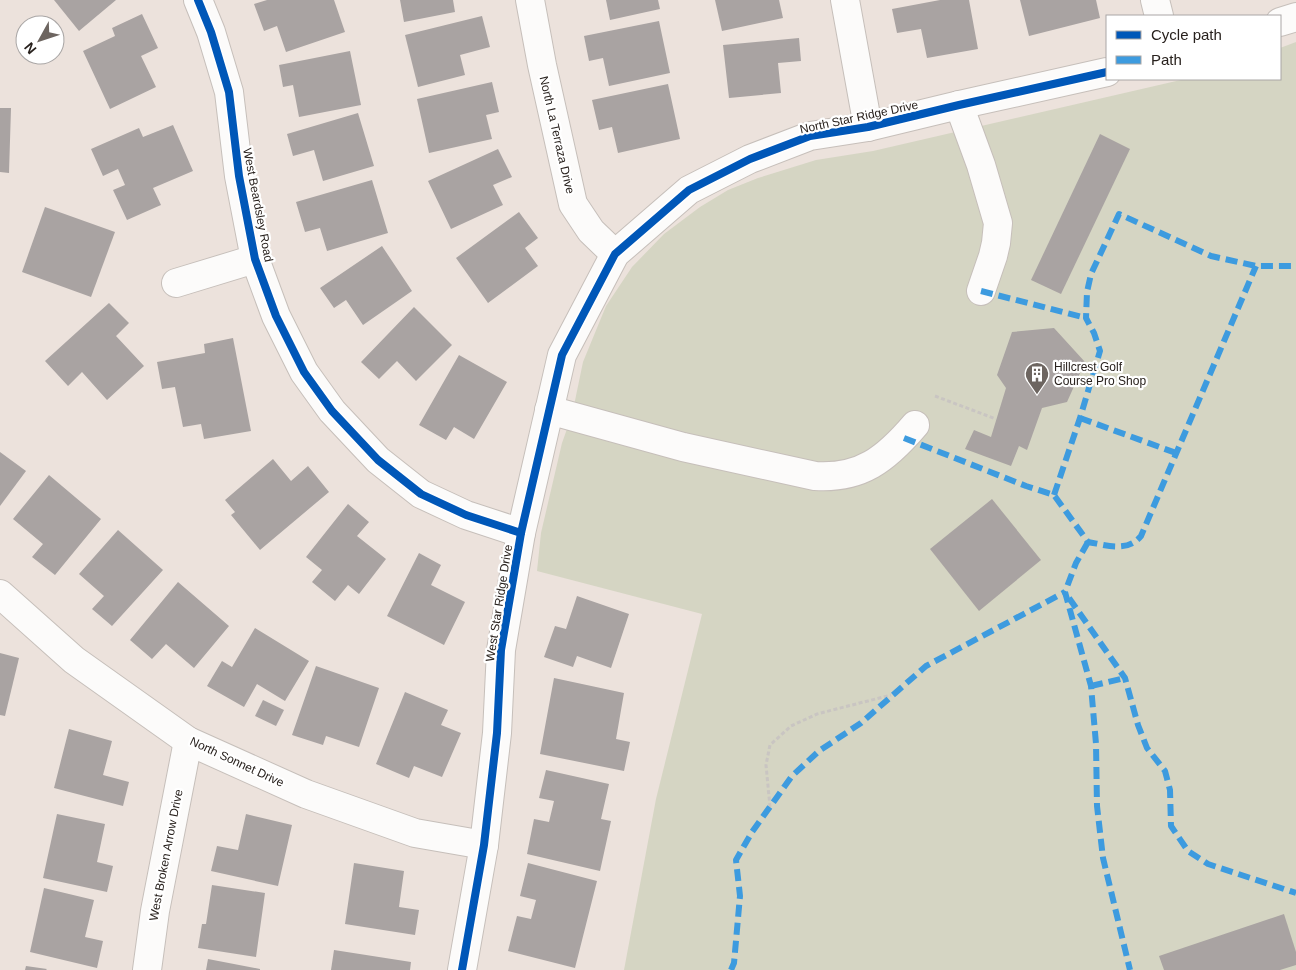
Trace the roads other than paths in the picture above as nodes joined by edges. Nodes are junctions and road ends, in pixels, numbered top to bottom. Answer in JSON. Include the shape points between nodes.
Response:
{"nodes":[{"id":1,"x":198,"y":0,"type":"edge"},
{"id":2,"x":530,"y":0,"type":"edge"},
{"id":3,"x":845,"y":0,"type":"edge"},
{"id":4,"x":1155,"y":0,"type":"edge"},
{"id":5,"x":1159,"y":15,"type":"edge"},
{"id":6,"x":1296,"y":17,"type":"edge"},
{"id":7,"x":1281,"y":22,"type":"edge"},
{"id":8,"x":1106,"y":72,"type":"edge"},
{"id":9,"x":959,"y":105,"type":"junction"},
{"id":10,"x":868,"y":127,"type":"junction"},
{"id":11,"x":615,"y":254,"type":"junction"},
{"id":12,"x":255,"y":259,"type":"junction"},
{"id":13,"x":176,"y":283,"type":"dead end"},
{"id":14,"x":980,"y":291,"type":"dead end"},
{"id":15,"x":549,"y":410,"type":"junction"},
{"id":16,"x":915,"y":425,"type":"dead end"},
{"id":17,"x":522,"y":533,"type":"junction"},
{"id":18,"x":0,"y":594,"type":"edge"},
{"id":19,"x":188,"y":741,"type":"junction"},
{"id":20,"x":484,"y":845,"type":"junction"},
{"id":21,"x":147,"y":970,"type":"edge"},
{"id":22,"x":462,"y":970,"type":"edge"}],
"edges":[{"from":1,"to":12,"type":"street","name":"West Beardsley Road","via":[[229,92]]},
{"from":2,"to":11,"type":"street","name":"North La Terraza Drive","via":[[573,204],[591,232]]},
{"from":3,"to":10,"type":"street"},
{"from":4,"to":5,"type":"street"},
{"from":6,"to":7,"type":"street"},
{"from":8,"to":9,"type":"street","name":"North Star Ridge Drive"},
{"from":9,"to":10,"type":"street","name":"North Star Ridge Drive"},
{"from":9,"to":14,"type":"street","via":[[998,223],[993,256]]},
{"from":10,"to":11,"type":"street","name":"North Star Ridge Drive","via":[[810,136],[750,159],[689,190]]},
{"from":11,"to":15,"type":"street","name":"West Star Ridge Drive","via":[[562,355]]},
{"from":12,"to":13,"type":"street","name":"West Beardsley Road"},
{"from":12,"to":17,"type":"street","name":"West Beardsley Road","via":[[276,316],[304,372],[332,411],[378,460],[421,494],[466,515]]},
{"from":15,"to":16,"type":"street","via":[[683,447],[829,477],[864,469],[874,463],[895,447]]},
{"from":15,"to":17,"type":"street","name":"West Star Ridge Drive"},
{"from":17,"to":20,"type":"street","name":"West Star Ridge Drive","via":[[501,650],[498,733]]},
{"from":18,"to":19,"type":"street","name":"North Sonnet Drive","via":[[74,660]]},
{"from":19,"to":20,"type":"street","name":"North Sonnet Drive","via":[[306,794],[415,833]]},
{"from":19,"to":21,"type":"street","name":"West Broken Arrow Drive","via":[[155,911]]},
{"from":20,"to":22,"type":"street","name":"West Star Ridge Drive"}]}
